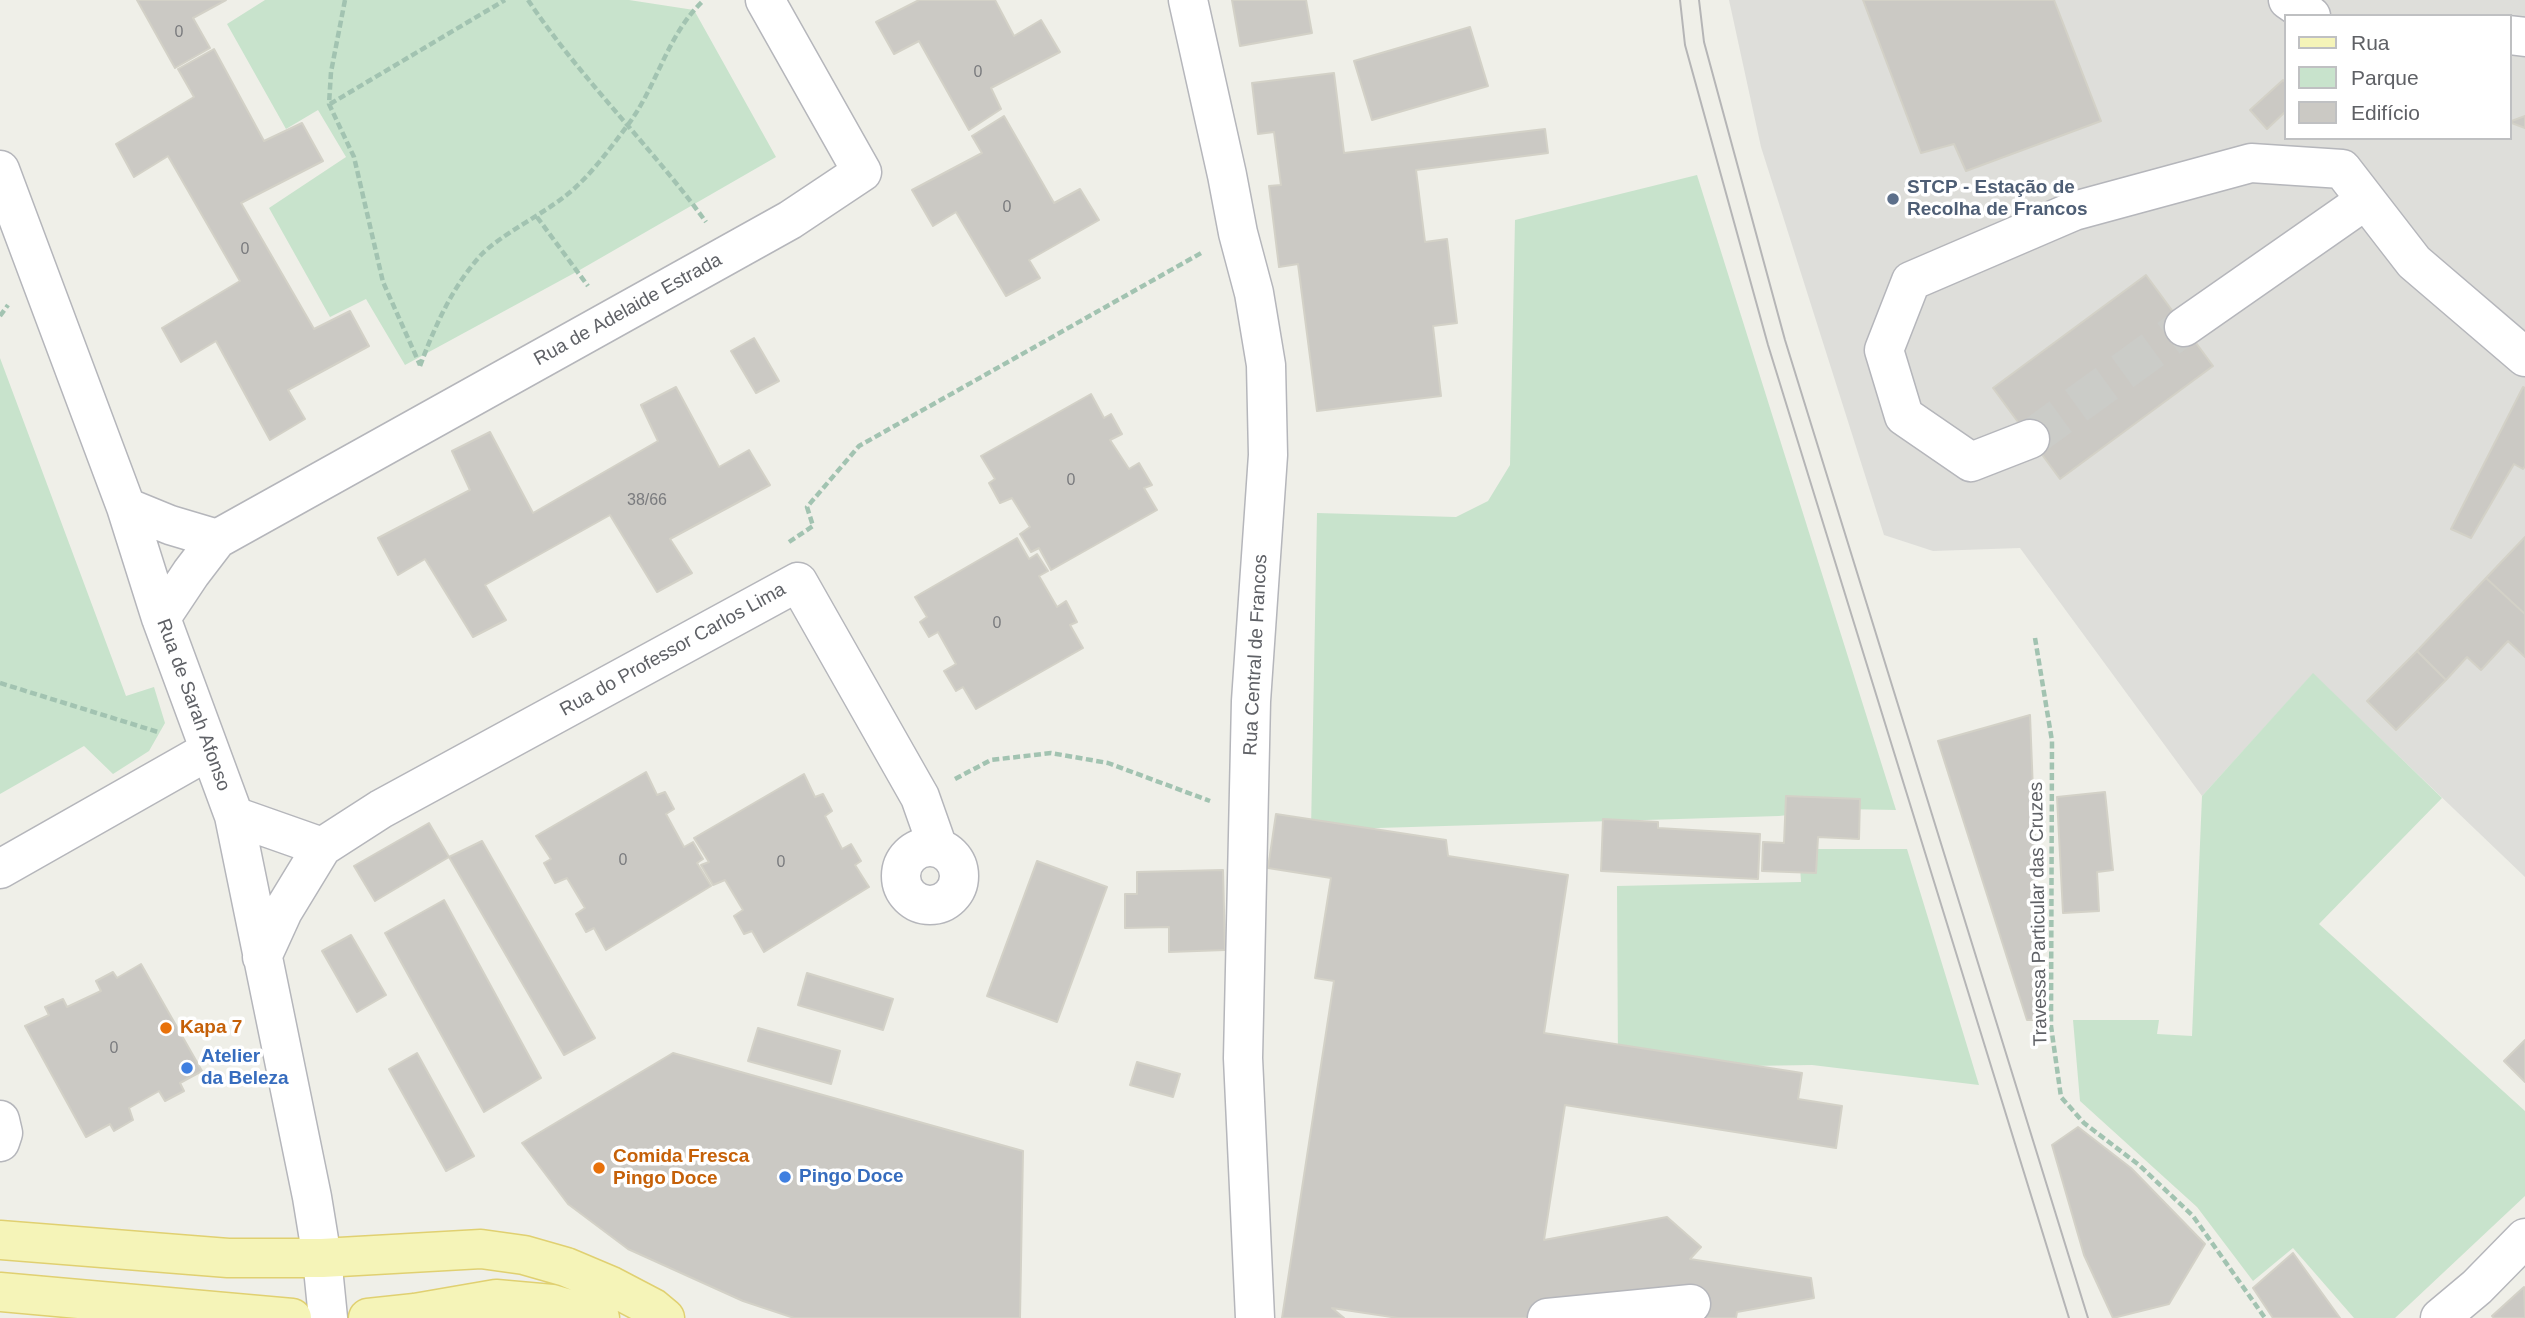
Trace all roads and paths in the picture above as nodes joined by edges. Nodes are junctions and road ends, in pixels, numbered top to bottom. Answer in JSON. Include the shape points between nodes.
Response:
{"nodes":[{"id":1,"x":345,"y":0,"type":"edge"},
{"id":2,"x":505,"y":0,"type":"edge"},
{"id":3,"x":528,"y":0,"type":"edge"},
{"id":4,"x":704,"y":0,"type":"edge"},
{"id":5,"x":765,"y":0,"type":"edge"},
{"id":6,"x":1188,"y":0,"type":"edge"},
{"id":7,"x":2288,"y":0,"type":"edge"},
{"id":8,"x":2308,"y":14,"type":"edge"},
{"id":9,"x":329,"y":104,"type":"junction"},
{"id":10,"x":628,"y":125,"type":"junction"},
{"id":11,"x":2340,"y":153,"type":"edge"},
{"id":12,"x":0,"y":170,"type":"edge"},
{"id":13,"x":2366,"y":200,"type":"junction"},
{"id":14,"x":537,"y":217,"type":"junction"},
{"id":15,"x":1238,"y":233,"type":"junction"},
{"id":16,"x":730,"y":254,"type":"junction"},
{"id":17,"x":2414,"y":262,"type":"junction"},
{"id":18,"x":611,"y":319,"type":"junction"},
{"id":19,"x":2525,"y":324,"type":"edge"},
{"id":20,"x":2184,"y":327,"type":"tunnel mouth"},
{"id":21,"x":2525,"y":357,"type":"edge"},
{"id":22,"x":2030,"y":439,"type":"tunnel mouth"},
{"id":23,"x":127,"y":507,"type":"junction"},
{"id":24,"x":217,"y":539,"type":"junction"},
{"id":25,"x":799,"y":582,"type":"junction"},
{"id":26,"x":161,"y":618,"type":"junction"},
{"id":27,"x":2035,"y":638,"type":"dead end"},
{"id":28,"x":0,"y":682,"type":"edge"},
{"id":29,"x":208,"y":751,"type":"junction"},
{"id":30,"x":919,"y":797,"type":"junction"},
{"id":31,"x":234,"y":816,"type":"junction"},
{"id":32,"x":1248,"y":818,"type":"junction"},
{"id":33,"x":322,"y":847,"type":"junction"},
{"id":34,"x":938,"y":848,"type":"dead end"},
{"id":35,"x":0,"y":869,"type":"edge"},
{"id":36,"x":262,"y":957,"type":"junction"},
{"id":37,"x":0,"y":1120,"type":"edge"},
{"id":38,"x":0,"y":1142,"type":"edge"},
{"id":39,"x":2525,"y":1238,"type":"edge"},
{"id":40,"x":0,"y":1240,"type":"edge"},
{"id":41,"x":322,"y":1258,"type":"junction"},
{"id":42,"x":0,"y":1292,"type":"edge"},
{"id":43,"x":1691,"y":1304,"type":"dead end"},
{"id":44,"x":292,"y":1318,"type":"edge"},
{"id":45,"x":328,"y":1318,"type":"edge"},
{"id":46,"x":368,"y":1318,"type":"edge"},
{"id":47,"x":600,"y":1318,"type":"edge"},
{"id":48,"x":665,"y":1318,"type":"edge"},
{"id":49,"x":1255,"y":1318,"type":"edge"},
{"id":50,"x":1547,"y":1318,"type":"edge"},
{"id":51,"x":2266,"y":1318,"type":"edge"},
{"id":52,"x":2440,"y":1318,"type":"edge"}],
"edges":[{"from":1,"to":9,"type":"path"},
{"from":2,"to":9,"type":"path"},
{"from":3,"to":10,"type":"path","via":[[556,42]]},
{"from":4,"to":10,"type":"path","via":[[662,60]]},
{"from":5,"to":16,"type":"street","name":"Rua de Adelaide Estrada","via":[[862,172]]},
{"from":6,"to":15,"type":"street","name":"Rua Central de Francos"},
{"from":7,"to":8,"type":"street"},
{"from":9,"to":14,"type":"path","via":[[354,158],[383,282],[420,366],[438,320],[483,253]]},
{"from":10,"to":14,"type":"path","via":[[567,195]]},
{"from":10,"to":16,"type":"path"},
{"from":11,"to":13,"type":"street"},
{"from":11,"to":22,"type":"street","via":[[2251,163],[2074,211],[1911,281],[1884,350],[1904,416],[1971,463]]},
{"from":12,"to":23,"type":"street","name":"Rua de Sarah Afonso"},
{"from":13,"to":17,"type":"street"},
{"from":13,"to":20,"type":"street"},
{"from":14,"to":18,"type":"path"},
{"from":15,"to":25,"type":"path","via":[[859,446],[807,507],[813,526],[780,548]]},
{"from":15,"to":32,"type":"street","name":"Rua Central de Francos","via":[[1266,365],[1268,455]]},
{"from":16,"to":18,"type":"street","name":"Rua de Adelaide Estrada"},
{"from":17,"to":19,"type":"street"},
{"from":17,"to":21,"type":"street"},
{"from":18,"to":24,"type":"street","name":"Rua de Adelaide Estrada"},
{"from":23,"to":24,"type":"street"},
{"from":23,"to":26,"type":"street","name":"Rua de Sarah Afonso"},
{"from":24,"to":26,"type":"street","name":"Rua de Adelaide Estrada"},
{"from":25,"to":30,"type":"street","name":"Rua do Professor Carlos Lima"},
{"from":25,"to":33,"type":"street","name":"Rua do Professor Carlos Lima","via":[[381,809]]},
{"from":26,"to":29,"type":"street","name":"Rua de Sarah Afonso"},
{"from":27,"to":51,"type":"path","name":"Travessa Particular das Cruzes","via":[[2052,741],[2051,1026],[2061,1097],[2084,1123],[2193,1216]]},
{"from":28,"to":29,"type":"path"},
{"from":29,"to":31,"type":"street","name":"Rua de Sarah Afonso"},
{"from":29,"to":35,"type":"street"},
{"from":30,"to":32,"type":"path","via":[[992,760],[1051,753],[1108,763]]},
{"from":30,"to":34,"type":"street","name":"Rua do Professor Carlos Lima"},
{"from":31,"to":33,"type":"street"},
{"from":31,"to":36,"type":"street","name":"Rua de Sarah Afonso"},
{"from":32,"to":49,"type":"street","name":"Rua Central de Francos","via":[[1242,1058]]},
{"from":33,"to":36,"type":"street","name":"Rua do Professor Carlos Lima","via":[[283,911]]},
{"from":36,"to":41,"type":"street","name":"Rua de Sarah Afonso"},
{"from":37,"to":38,"type":"street"},
{"from":39,"to":52,"type":"street"},
{"from":40,"to":41,"type":"main road","via":[[228,1258]]},
{"from":41,"to":45,"type":"street","name":"Rua de Sarah Afonso"},
{"from":41,"to":48,"type":"main road","via":[[481,1249],[524,1255],[611,1286]]},
{"from":42,"to":44,"type":"main road"},
{"from":43,"to":50,"type":"street"},
{"from":46,"to":47,"type":"main road","via":[[496,1299],[552,1304]]}]}
